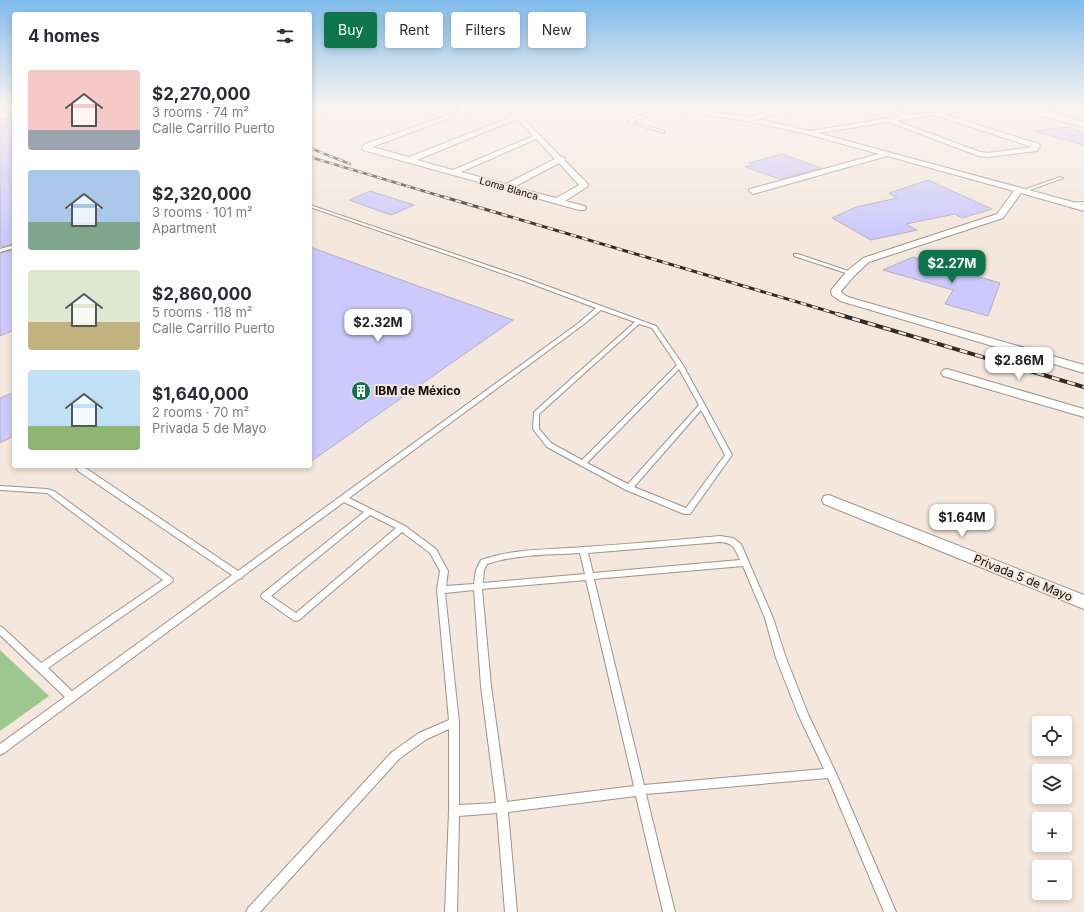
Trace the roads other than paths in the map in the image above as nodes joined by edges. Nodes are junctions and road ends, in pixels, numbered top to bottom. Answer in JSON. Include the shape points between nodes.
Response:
{"nodes":[{"id":1,"x":372,"y":150,"type":"edge"},
{"id":2,"x":435,"y":150,"type":"edge"},
{"id":3,"x":506,"y":150,"type":"edge"},
{"id":4,"x":552,"y":150,"type":"edge"},
{"id":5,"x":871,"y":150,"type":"edge"},
{"id":6,"x":967,"y":150,"type":"edge"},
{"id":7,"x":1030,"y":150,"type":"edge"},
{"id":8,"x":887,"y":154,"type":"junction"},
{"id":9,"x":561,"y":159,"type":"junction"},
{"id":10,"x":409,"y":160,"type":"junction"},
{"id":11,"x":454,"y":172,"type":"junction"},
{"id":12,"x":1061,"y":178,"type":"dead end"},
{"id":13,"x":507,"y":187,"type":"junction"},
{"id":14,"x":1020,"y":190,"type":"junction"},
{"id":15,"x":753,"y":191,"type":"dead end"},
{"id":16,"x":558,"y":201,"type":"junction"},
{"id":17,"x":1084,"y":202,"type":"edge"},
{"id":18,"x":1070,"y":204,"type":"junction"},
{"id":19,"x":312,"y":207,"type":"edge"},
{"id":20,"x":582,"y":208,"type":"dead end"},
{"id":21,"x":1084,"y":208,"type":"edge"},
{"id":22,"x":12,"y":247,"type":"edge"},
{"id":23,"x":0,"y":251,"type":"edge"},
{"id":24,"x":796,"y":255,"type":"dead end"},
{"id":25,"x":851,"y":273,"type":"junction"},
{"id":26,"x":600,"y":308,"type":"junction"},
{"id":27,"x":638,"y":322,"type":"junction"},
{"id":28,"x":680,"y":365,"type":"junction"},
{"id":29,"x":1084,"y":369,"type":"edge"},
{"id":30,"x":947,"y":373,"type":"dead end"},
{"id":31,"x":702,"y":405,"type":"junction"},
{"id":32,"x":1084,"y":413,"type":"edge"},
{"id":33,"x":583,"y":463,"type":"junction"},
{"id":34,"x":81,"y":469,"type":"dead end"},
{"id":35,"x":0,"y":488,"type":"edge"},
{"id":36,"x":630,"y":488,"type":"junction"},
{"id":37,"x":344,"y":499,"type":"junction"},
{"id":38,"x":829,"y":500,"type":"dead end"},
{"id":39,"x":369,"y":512,"type":"junction"},
{"id":40,"x":402,"y":528,"type":"junction"},
{"id":41,"x":583,"y":550,"type":"junction"},
{"id":42,"x":745,"y":563,"type":"junction"},
{"id":43,"x":239,"y":576,"type":"junction"},
{"id":44,"x":589,"y":576,"type":"junction"},
{"id":45,"x":478,"y":587,"type":"junction"},
{"id":46,"x":441,"y":590,"type":"junction"},
{"id":47,"x":1084,"y":602,"type":"edge"},
{"id":48,"x":0,"y":630,"type":"edge"},
{"id":49,"x":41,"y":668,"type":"junction"},
{"id":50,"x":72,"y":697,"type":"junction"},
{"id":51,"x":454,"y":722,"type":"junction"},
{"id":52,"x":0,"y":750,"type":"edge"},
{"id":53,"x":832,"y":773,"type":"junction"},
{"id":54,"x":640,"y":790,"type":"junction"},
{"id":55,"x":502,"y":808,"type":"junction"},
{"id":56,"x":454,"y":811,"type":"junction"},
{"id":57,"x":252,"y":912,"type":"edge"},
{"id":58,"x":451,"y":912,"type":"edge"},
{"id":59,"x":511,"y":912,"type":"edge"},
{"id":60,"x":669,"y":912,"type":"edge"},
{"id":61,"x":890,"y":912,"type":"edge"}],
"edges":[{"from":1,"to":10,"type":"street","name":"Loma Blanca"},
{"from":2,"to":10,"type":"street"},
{"from":3,"to":11,"type":"street"},
{"from":4,"to":9,"type":"street"},
{"from":5,"to":8,"type":"street"},
{"from":6,"to":7,"type":"street","via":[[988,155]]},
{"from":8,"to":14,"type":"street"},
{"from":8,"to":15,"type":"street"},
{"from":9,"to":13,"type":"street"},
{"from":9,"to":16,"type":"street","via":[[584,185]]},
{"from":10,"to":11,"type":"street","name":"Loma Blanca"},
{"from":11,"to":13,"type":"street","name":"Loma Blanca"},
{"from":12,"to":14,"type":"lane"},
{"from":13,"to":16,"type":"street","name":"Loma Blanca"},
{"from":14,"to":18,"type":"street"},
{"from":14,"to":25,"type":"street","via":[[1000,216],[866,260]]},
{"from":16,"to":20,"type":"street","name":"Loma Blanca"},
{"from":17,"to":18,"type":"lane"},
{"from":18,"to":21,"type":"street"},
{"from":19,"to":26,"type":"lane"},
{"from":22,"to":23,"type":"lane"},
{"from":24,"to":25,"type":"lane"},
{"from":25,"to":29,"type":"street","via":[[836,291],[837,296]]},
{"from":26,"to":27,"type":"lane"},
{"from":26,"to":37,"type":"lane"},
{"from":27,"to":28,"type":"lane","via":[[654,328]]},
{"from":27,"to":33,"type":"lane","via":[[536,413],[536,429],[549,445]]},
{"from":28,"to":31,"type":"lane"},
{"from":28,"to":33,"type":"lane"},
{"from":30,"to":32,"type":"street"},
{"from":31,"to":36,"type":"lane"},
{"from":31,"to":36,"type":"lane","via":[[730,455],[687,512]]},
{"from":33,"to":36,"type":"lane"},
{"from":34,"to":43,"type":"lane"},
{"from":35,"to":49,"type":"lane","via":[[49,492],[169,580]]},
{"from":37,"to":39,"type":"lane"},
{"from":37,"to":43,"type":"lane"},
{"from":38,"to":47,"type":"street","name":"Privada 5 de Mayo"},
{"from":39,"to":40,"type":"lane"},
{"from":39,"to":40,"type":"lane","via":[[265,596],[296,618]]},
{"from":40,"to":46,"type":"lane","via":[[433,552],[444,571]]},
{"from":41,"to":42,"type":"lane","via":[[720,539],[730,540],[738,546]]},
{"from":41,"to":44,"type":"lane"},
{"from":41,"to":45,"type":"lane","via":[[515,554],[484,562],[480,570]]},
{"from":42,"to":44,"type":"lane"},
{"from":42,"to":53,"type":"lane","via":[[769,618],[803,714]]},
{"from":43,"to":50,"type":"lane"},
{"from":44,"to":45,"type":"lane"},
{"from":44,"to":54,"type":"lane"},
{"from":45,"to":46,"type":"lane"},
{"from":45,"to":55,"type":"lane","via":[[486,686]]},
{"from":46,"to":51,"type":"lane"},
{"from":48,"to":49,"type":"lane"},
{"from":49,"to":50,"type":"lane"},
{"from":50,"to":52,"type":"lane"},
{"from":51,"to":56,"type":"lane"},
{"from":51,"to":57,"type":"lane","via":[[423,736],[396,755]]},
{"from":53,"to":54,"type":"lane"},
{"from":53,"to":61,"type":"lane"},
{"from":54,"to":55,"type":"lane"},
{"from":54,"to":60,"type":"lane"},
{"from":55,"to":56,"type":"lane"},
{"from":55,"to":59,"type":"lane"},
{"from":56,"to":58,"type":"lane"}]}
